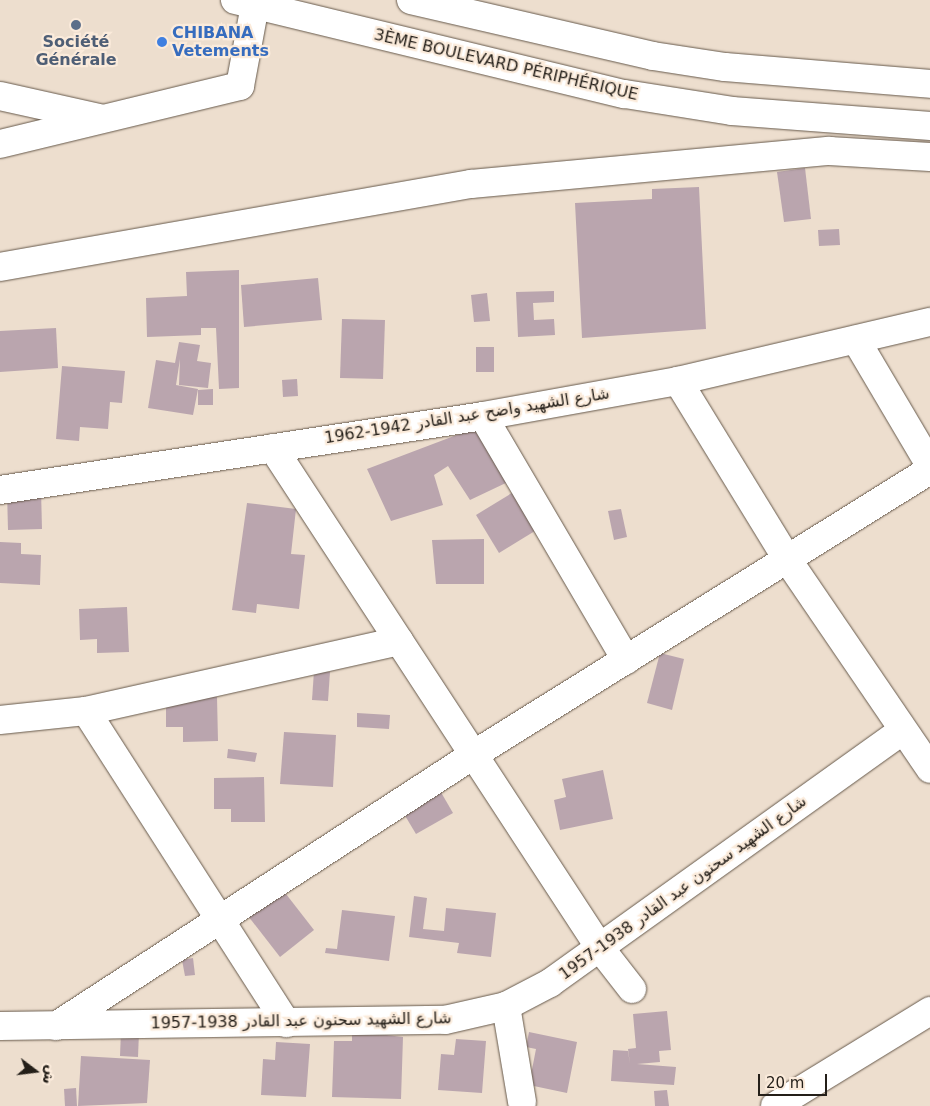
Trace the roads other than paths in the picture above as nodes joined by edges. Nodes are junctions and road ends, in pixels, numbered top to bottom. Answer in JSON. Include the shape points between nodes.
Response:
{"nodes":[{"id":1,"x":411,"y":0,"type":"edge"},
{"id":2,"x":245,"y":2,"type":"edge"},
{"id":3,"x":930,"y":84,"type":"edge"},
{"id":4,"x":0,"y":96,"type":"edge"},
{"id":5,"x":107,"y":120,"type":"junction"},
{"id":6,"x":930,"y":126,"type":"edge"},
{"id":7,"x":0,"y":144,"type":"edge"},
{"id":8,"x":930,"y":157,"type":"edge"},
{"id":9,"x":0,"y":268,"type":"edge"},
{"id":10,"x":930,"y":322,"type":"edge"},
{"id":11,"x":856,"y":340,"type":"junction"},
{"id":12,"x":678,"y":381,"type":"junction"},
{"id":13,"x":483,"y":416,"type":"junction"},
{"id":14,"x":273,"y":448,"type":"junction"},
{"id":15,"x":930,"y":465,"type":"edge"},
{"id":16,"x":930,"y":470,"type":"edge"},
{"id":17,"x":0,"y":490,"type":"edge"},
{"id":18,"x":787,"y":559,"type":"junction"},
{"id":19,"x":399,"y":641,"type":"junction"},
{"id":20,"x":626,"y":660,"type":"junction"},
{"id":21,"x":86,"y":711,"type":"junction"},
{"id":22,"x":0,"y":720,"type":"edge"},
{"id":23,"x":903,"y":730,"type":"junction"},
{"id":24,"x":473,"y":754,"type":"junction"},
{"id":25,"x":930,"y":769,"type":"edge"},
{"id":26,"x":221,"y":919,"type":"junction"},
{"id":27,"x":600,"y":948,"type":"junction"},
{"id":28,"x":632,"y":989,"type":"dead end"},
{"id":29,"x":506,"y":1006,"type":"junction"},
{"id":30,"x":930,"y":1011,"type":"edge"},
{"id":31,"x":286,"y":1022,"type":"junction"},
{"id":32,"x":0,"y":1026,"type":"edge"},
{"id":33,"x":56,"y":1026,"type":"junction"},
{"id":34,"x":522,"y":1102,"type":"dead end"},
{"id":35,"x":775,"y":1106,"type":"edge"}],
"edges":[{"from":1,"to":3,"type":"street","via":[[653,56],[725,67]]},
{"from":2,"to":5,"type":"street","via":[[240,86]]},
{"from":2,"to":6,"type":"street","name":"3ÈME BOULEVARD PÉRIPHÉRIQUE","via":[[625,94],[741,112]]},
{"from":4,"to":5,"type":"street"},
{"from":5,"to":7,"type":"street"},
{"from":8,"to":9,"type":"street","via":[[830,151],[471,184]]},
{"from":10,"to":11,"type":"street","name":"شارع الشهيد واضح عبد القادر 1942-1962"},
{"from":11,"to":12,"type":"street","name":"شارع الشهيد واضح عبد القادر 1942-1962"},
{"from":11,"to":15,"type":"street"},
{"from":12,"to":13,"type":"street","name":"شارع الشهيد واضح عبد القادر 1942-1962"},
{"from":12,"to":18,"type":"street"},
{"from":13,"to":14,"type":"street","name":"شارع الشهيد واضح عبد القادر 1942-1962"},
{"from":13,"to":20,"type":"street"},
{"from":14,"to":17,"type":"street","name":"شارع الشهيد واضح عبد القادر 1942-1962"},
{"from":14,"to":19,"type":"street"},
{"from":16,"to":18,"type":"street"},
{"from":18,"to":20,"type":"street"},
{"from":18,"to":23,"type":"street"},
{"from":19,"to":21,"type":"street"},
{"from":19,"to":24,"type":"street"},
{"from":20,"to":24,"type":"street"},
{"from":21,"to":22,"type":"street"},
{"from":21,"to":26,"type":"street"},
{"from":23,"to":25,"type":"street"},
{"from":23,"to":27,"type":"street","name":"شارع الشهيد سحنون عبد القادر 1938-1957"},
{"from":24,"to":26,"type":"street"},
{"from":24,"to":27,"type":"street"},
{"from":26,"to":31,"type":"street"},
{"from":26,"to":33,"type":"street"},
{"from":27,"to":28,"type":"street"},
{"from":27,"to":29,"type":"street","name":"شارع الشهيد سحنون عبد القادر 1938-1957","via":[[550,983]]},
{"from":29,"to":31,"type":"street","name":"شارع الشهيد سحنون عبد القادر 1938-1957","via":[[444,1020]]},
{"from":29,"to":34,"type":"street"},
{"from":30,"to":35,"type":"street"},
{"from":31,"to":33,"type":"street","name":"شارع الشهيد سحنون عبد القادر 1938-1957"},
{"from":32,"to":33,"type":"street","name":"شارع الشهيد سحنون عبد القادر 1938-1957"}]}
